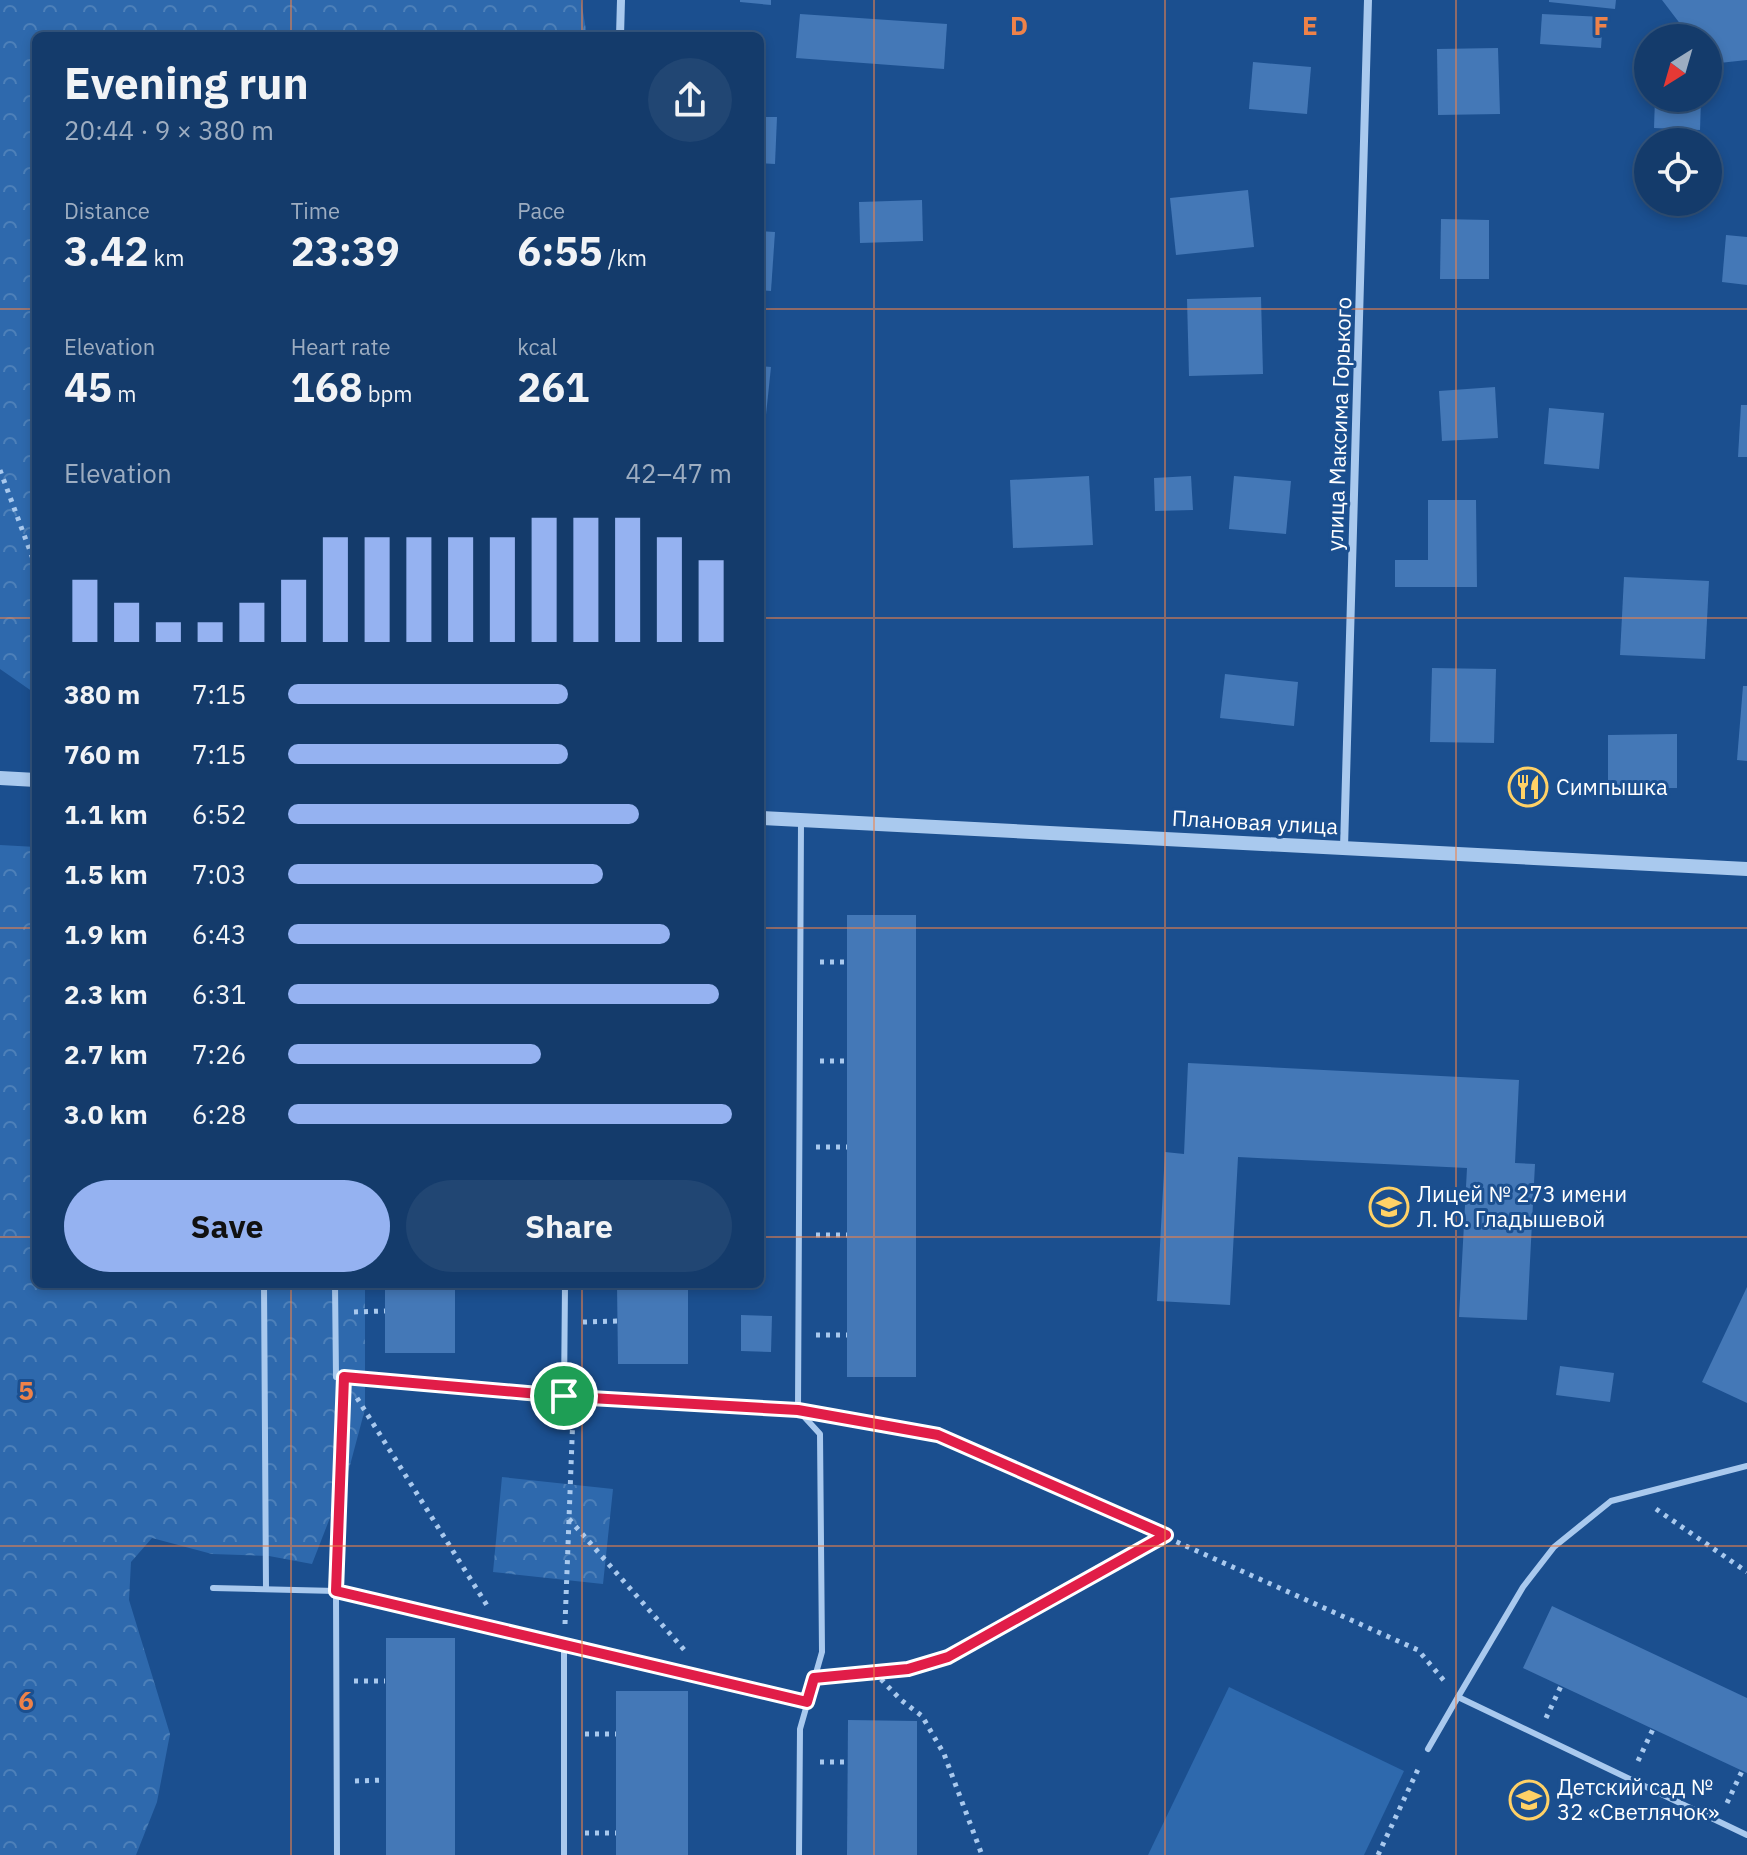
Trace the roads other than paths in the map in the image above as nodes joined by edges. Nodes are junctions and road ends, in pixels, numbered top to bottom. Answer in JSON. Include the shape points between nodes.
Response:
{"nodes":[{"id":1,"x":621,"y":0,"type":"edge"},
{"id":2,"x":1368,"y":0,"type":"edge"},
{"id":3,"x":620,"y":32,"type":"edge"},
{"id":4,"x":0,"y":778,"type":"edge"},
{"id":5,"x":32,"y":780,"type":"edge"},
{"id":6,"x":764,"y":818,"type":"edge"},
{"id":7,"x":801,"y":820,"type":"junction"},
{"id":8,"x":1344,"y":848,"type":"junction"},
{"id":9,"x":1747,"y":869,"type":"edge"},
{"id":10,"x":264,"y":1288,"type":"edge"},
{"id":11,"x":335,"y":1288,"type":"edge"},
{"id":12,"x":565,"y":1288,"type":"edge"},
{"id":13,"x":564,"y":1396,"type":"junction"},
{"id":14,"x":798,"y":1410,"type":"junction"},
{"id":15,"x":1747,"y":1466,"type":"edge"},
{"id":16,"x":213,"y":1588,"type":"dead end"},
{"id":17,"x":266,"y":1589,"type":"junction"},
{"id":18,"x":336,"y":1591,"type":"junction"},
{"id":19,"x":564,"y":1645,"type":"junction"},
{"id":20,"x":1458,"y":1697,"type":"junction"},
{"id":21,"x":807,"y":1702,"type":"junction"},
{"id":22,"x":1428,"y":1749,"type":"road end"},
{"id":23,"x":1747,"y":1835,"type":"edge"},
{"id":24,"x":337,"y":1855,"type":"edge"},
{"id":25,"x":564,"y":1855,"type":"edge"},
{"id":26,"x":799,"y":1855,"type":"edge"}],
"edges":[{"from":1,"to":3,"type":"street"},
{"from":2,"to":8,"type":"street","name":"улица Максима Горького"},
{"from":4,"to":5,"type":"street"},
{"from":6,"to":7,"type":"street","name":"Плановая улица"},
{"from":7,"to":8,"type":"street","name":"Плановая улица"},
{"from":7,"to":14,"type":"lane"},
{"from":8,"to":9,"type":"street","name":"Плановая улица"},
{"from":10,"to":17,"type":"lane"},
{"from":11,"to":13,"type":"lane","via":[[336,1377]]},
{"from":12,"to":13,"type":"lane"},
{"from":13,"to":14,"type":"lane"},
{"from":14,"to":21,"type":"lane","via":[[820,1434],[822,1652]]},
{"from":15,"to":20,"type":"lane","via":[[1611,1501],[1554,1547],[1523,1587]]},
{"from":16,"to":17,"type":"lane"},
{"from":17,"to":18,"type":"lane"},
{"from":18,"to":19,"type":"lane"},
{"from":18,"to":24,"type":"lane"},
{"from":19,"to":21,"type":"lane"},
{"from":19,"to":25,"type":"lane"},
{"from":20,"to":22,"type":"lane"},
{"from":20,"to":23,"type":"lane"},
{"from":21,"to":26,"type":"lane","via":[[800,1729]]}]}
